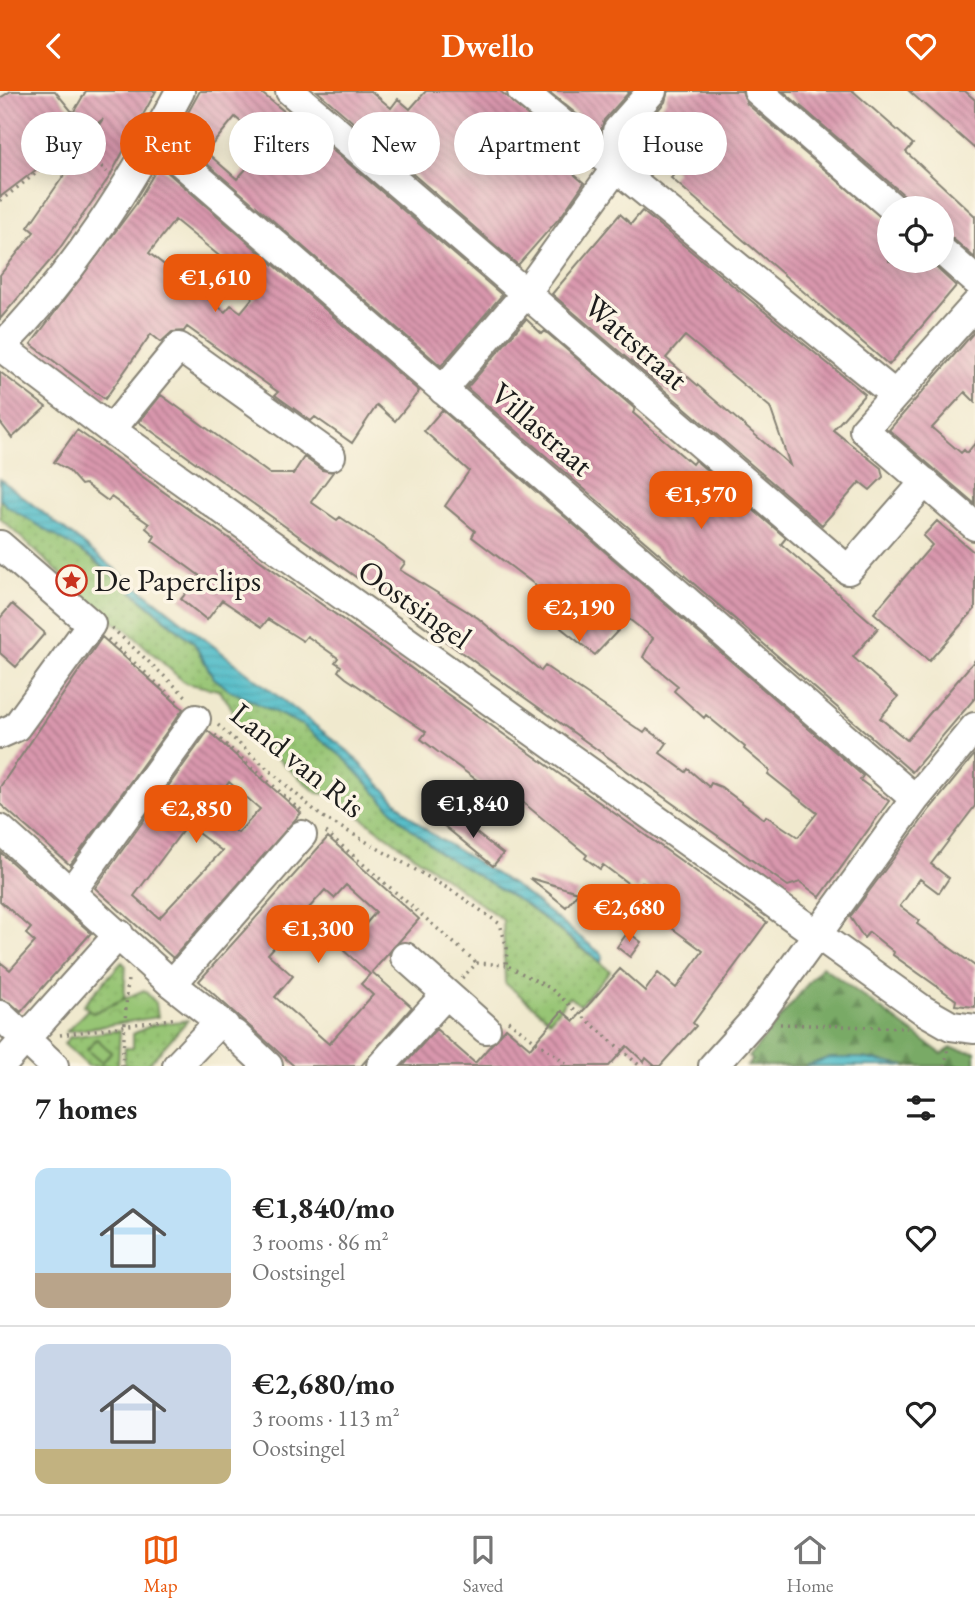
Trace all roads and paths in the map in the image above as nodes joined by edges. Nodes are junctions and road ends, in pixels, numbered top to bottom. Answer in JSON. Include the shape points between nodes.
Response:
{"nodes":[{"id":1,"x":180,"y":91,"type":"edge"},
{"id":2,"x":290,"y":91,"type":"edge"},
{"id":3,"x":522,"y":91,"type":"edge"},
{"id":4,"x":652,"y":91,"type":"edge"},
{"id":5,"x":758,"y":91,"type":"edge"},
{"id":6,"x":169,"y":112,"type":"edge"},
{"id":7,"x":615,"y":169,"type":"junction"},
{"id":8,"x":110,"y":175,"type":"dead end"},
{"id":9,"x":134,"y":175,"type":"edge"},
{"id":10,"x":195,"y":175,"type":"edge"},
{"id":11,"x":879,"y":196,"type":"edge"},
{"id":12,"x":0,"y":201,"type":"edge"},
{"id":13,"x":954,"y":262,"type":"edge"},
{"id":14,"x":975,"y":280,"type":"edge"},
{"id":15,"x":526,"y":293,"type":"junction"},
{"id":16,"x":975,"y":305,"type":"edge"},
{"id":17,"x":0,"y":348,"type":"edge"},
{"id":18,"x":443,"y":390,"type":"junction"},
{"id":19,"x":895,"y":395,"type":"junction"},
{"id":20,"x":111,"y":430,"type":"junction"},
{"id":21,"x":331,"y":456,"type":"dead end"},
{"id":22,"x":925,"y":482,"type":"junction"},
{"id":23,"x":975,"y":526,"type":"edge"},
{"id":24,"x":0,"y":545,"type":"edge"},
{"id":25,"x":86,"y":619,"type":"junction"},
{"id":26,"x":200,"y":713,"type":"junction"},
{"id":27,"x":975,"y":727,"type":"edge"},
{"id":28,"x":0,"y":734,"type":"edge"},
{"id":29,"x":915,"y":799,"type":"junction"},
{"id":30,"x":311,"y":826,"type":"junction"},
{"id":31,"x":0,"y":829,"type":"edge"},
{"id":32,"x":71,"y":892,"type":"junction"},
{"id":33,"x":816,"y":932,"type":"junction"},
{"id":34,"x":125,"y":939,"type":"junction"},
{"id":35,"x":405,"y":957,"type":"dead end"},
{"id":36,"x":477,"y":963,"type":"junction"},
{"id":37,"x":506,"y":965,"type":"junction"},
{"id":38,"x":172,"y":983,"type":"junction"},
{"id":39,"x":446,"y":994,"type":"junction"},
{"id":40,"x":923,"y":1010,"type":"junction"},
{"id":41,"x":0,"y":1015,"type":"edge"},
{"id":42,"x":758,"y":1016,"type":"junction"},
{"id":43,"x":222,"y":1024,"type":"junction"},
{"id":44,"x":124,"y":1026,"type":"junction"},
{"id":45,"x":486,"y":1029,"type":"joint"},
{"id":46,"x":975,"y":1029,"type":"edge"},
{"id":47,"x":27,"y":1039,"type":"junction"},
{"id":48,"x":1,"y":1066,"type":"edge"},
{"id":49,"x":54,"y":1066,"type":"edge"},
{"id":50,"x":122,"y":1066,"type":"edge"},
{"id":51,"x":177,"y":1066,"type":"edge"},
{"id":52,"x":268,"y":1066,"type":"edge"},
{"id":53,"x":381,"y":1066,"type":"edge"},
{"id":54,"x":570,"y":1066,"type":"edge"},
{"id":55,"x":640,"y":1066,"type":"edge"},
{"id":56,"x":713,"y":1066,"type":"edge"}],
"edges":[{"from":1,"to":6,"type":"street"},
{"from":2,"to":15,"type":"street","name":"Wattstraat"},
{"from":3,"to":7,"type":"street"},
{"from":4,"to":7,"type":"street","via":[[617,131]]},
{"from":5,"to":11,"type":"street"},
{"from":7,"to":15,"type":"street"},
{"from":7,"to":19,"type":"street"},
{"from":8,"to":12,"type":"path","via":[[78,141]]},
{"from":9,"to":17,"type":"street","via":[[69,271]]},
{"from":10,"to":18,"type":"street","name":"Villastraat"},
{"from":13,"to":14,"type":"street"},
{"from":15,"to":18,"type":"street"},
{"from":15,"to":22,"type":"street","name":"Wattstraat","via":[[848,570]]},
{"from":16,"to":19,"type":"street"},
{"from":17,"to":20,"type":"street","name":"Oostsingel"},
{"from":18,"to":29,"type":"street","name":"Villastraat"},
{"from":19,"to":22,"type":"street","via":[[864,430]]},
{"from":20,"to":21,"type":"street","via":[[179,347]]},
{"from":20,"to":33,"type":"street","name":"Oostsingel"},
{"from":22,"to":23,"type":"street"},
{"from":24,"to":25,"type":"street"},
{"from":25,"to":26,"type":"path"},
{"from":25,"to":26,"type":"path","name":"Land van Ris","via":[[101,618]]},
{"from":25,"to":28,"type":"street","via":[[16,727]]},
{"from":26,"to":30,"type":"path"},
{"from":26,"to":32,"type":"street"},
{"from":26,"to":37,"type":"path","name":"Land van Ris","via":[[321,816],[456,893],[500,924]]},
{"from":27,"to":29,"type":"street"},
{"from":29,"to":33,"type":"street"},
{"from":30,"to":36,"type":"path"},
{"from":30,"to":38,"type":"street"},
{"from":31,"to":32,"type":"street"},
{"from":32,"to":34,"type":"street"},
{"from":33,"to":40,"type":"street","name":"Oostsingel"},
{"from":33,"to":42,"type":"street"},
{"from":34,"to":38,"type":"street"},
{"from":34,"to":44,"type":"path"},
{"from":34,"to":47,"type":"street"},
{"from":35,"to":39,"type":"street"},
{"from":36,"to":37,"type":"path"},
{"from":36,"to":39,"type":"path"},
{"from":37,"to":55,"type":"path","via":[[550,988]]},
{"from":38,"to":43,"type":"street"},
{"from":39,"to":45,"type":"street"},
{"from":39,"to":53,"type":"street"},
{"from":40,"to":42,"type":"path","via":[[906,1030],[783,1025]]},
{"from":40,"to":46,"type":"street","name":"Oostsingel","via":[[951,1026]]},
{"from":41,"to":47,"type":"street"},
{"from":42,"to":56,"type":"street"},
{"from":43,"to":44,"type":"path"},
{"from":43,"to":51,"type":"street"},
{"from":43,"to":52,"type":"street"},
{"from":44,"to":47,"type":"path"},
{"from":44,"to":50,"type":"path"},
{"from":45,"to":54,"type":"path","via":[[503,1018]]},
{"from":47,"to":48,"type":"street"},
{"from":47,"to":49,"type":"street"}]}
